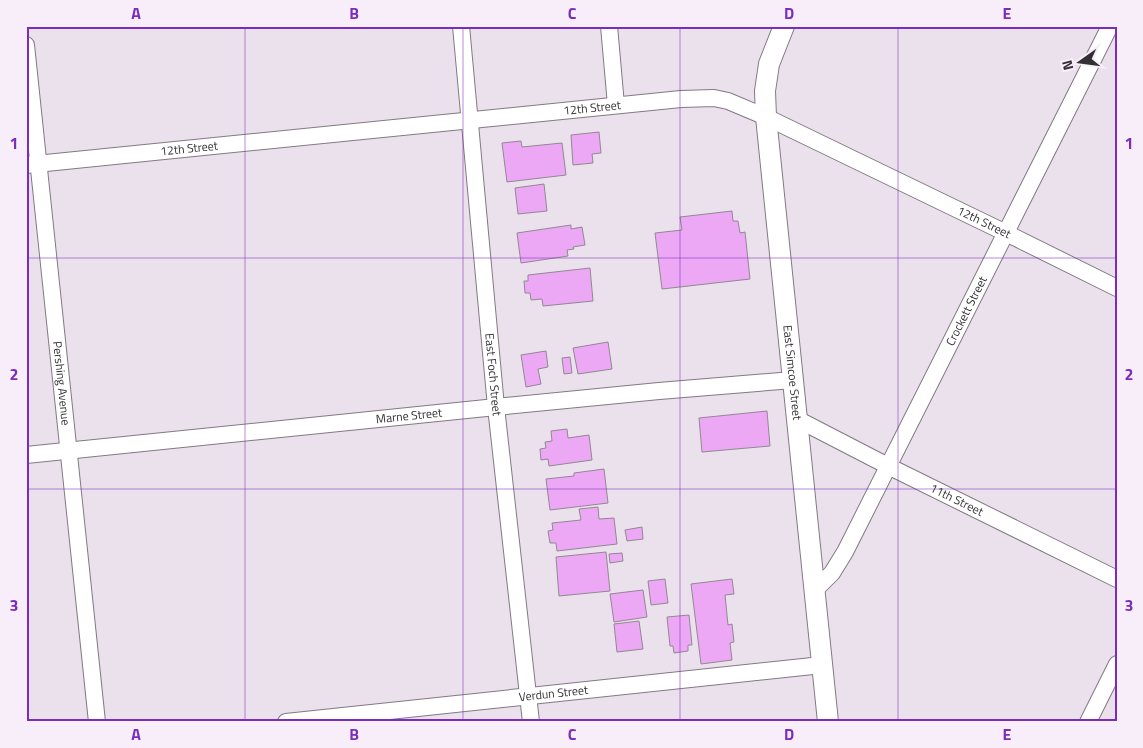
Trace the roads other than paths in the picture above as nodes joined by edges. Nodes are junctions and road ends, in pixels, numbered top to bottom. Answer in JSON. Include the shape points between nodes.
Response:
{"nodes":[{"id":1,"x":461,"y":26,"type":"edge"},
{"id":2,"x":609,"y":26,"type":"edge"},
{"id":3,"x":784,"y":26,"type":"edge"},
{"id":4,"x":1110,"y":26,"type":"edge"},
{"id":5,"x":26,"y":45,"type":"edge"},
{"id":6,"x":616,"y":105,"type":"junction"},
{"id":7,"x":766,"y":117,"type":"junction"},
{"id":8,"x":470,"y":120,"type":"junction"},
{"id":9,"x":33,"y":165,"type":"edge"},
{"id":10,"x":1006,"y":233,"type":"junction"},
{"id":11,"x":1117,"y":288,"type":"edge"},
{"id":12,"x":793,"y":380,"type":"junction"},
{"id":13,"x":496,"y":407,"type":"junction"},
{"id":14,"x":797,"y":419,"type":"junction"},
{"id":15,"x":69,"y":450,"type":"junction"},
{"id":16,"x":26,"y":455,"type":"edge"},
{"id":17,"x":888,"y":466,"type":"junction"},
{"id":18,"x":1117,"y":579,"type":"edge"},
{"id":19,"x":814,"y":591,"type":"junction"},
{"id":20,"x":1117,"y":664,"type":"edge"},
{"id":21,"x":822,"y":665,"type":"junction"},
{"id":22,"x":528,"y":696,"type":"junction"},
{"id":23,"x":831,"y":720,"type":"edge"},
{"id":24,"x":97,"y":722,"type":"edge"},
{"id":25,"x":286,"y":722,"type":"edge"},
{"id":26,"x":531,"y":722,"type":"edge"},
{"id":27,"x":1088,"y":722,"type":"edge"}],
"edges":[{"from":1,"to":8,"type":"street","name":"East Foch Street"},
{"from":2,"to":6,"type":"street"},
{"from":3,"to":7,"type":"street","name":"East Simcoe Street","via":[[769,64]]},
{"from":4,"to":10,"type":"street","name":"Crockett Street"},
{"from":5,"to":9,"type":"street","name":"Pershing Avenue"},
{"from":6,"to":7,"type":"street","name":"12th Street","via":[[714,98]]},
{"from":6,"to":8,"type":"street","name":"12th Street"},
{"from":7,"to":10,"type":"street","name":"12th Street"},
{"from":7,"to":12,"type":"street","name":"East Simcoe Street"},
{"from":8,"to":9,"type":"street","name":"12th Street"},
{"from":8,"to":13,"type":"street","name":"East Foch Street"},
{"from":9,"to":15,"type":"street","name":"Pershing Avenue"},
{"from":10,"to":11,"type":"street","name":"12th Street"},
{"from":10,"to":17,"type":"street","name":"Crockett Street"},
{"from":12,"to":13,"type":"street","name":"Marne Street"},
{"from":12,"to":14,"type":"street","name":"East Simcoe Street"},
{"from":13,"to":15,"type":"street","name":"Marne Street"},
{"from":13,"to":22,"type":"street","name":"East Foch Street"},
{"from":14,"to":17,"type":"street","name":"11th Street"},
{"from":14,"to":19,"type":"street","name":"East Simcoe Street"},
{"from":15,"to":16,"type":"street","name":"Marne Street"},
{"from":15,"to":24,"type":"street","name":"Pershing Avenue"},
{"from":17,"to":18,"type":"street","name":"11th Street"},
{"from":17,"to":19,"type":"street","name":"Crockett Street","via":[[845,552],[832,573]]},
{"from":19,"to":21,"type":"street","name":"East Simcoe Street"},
{"from":20,"to":27,"type":"street"},
{"from":21,"to":22,"type":"street","name":"Verdun Street"},
{"from":21,"to":23,"type":"street","name":"East Simcoe Street"},
{"from":22,"to":25,"type":"street","name":"Verdun Street"},
{"from":22,"to":26,"type":"street","name":"East Foch Street"}]}
